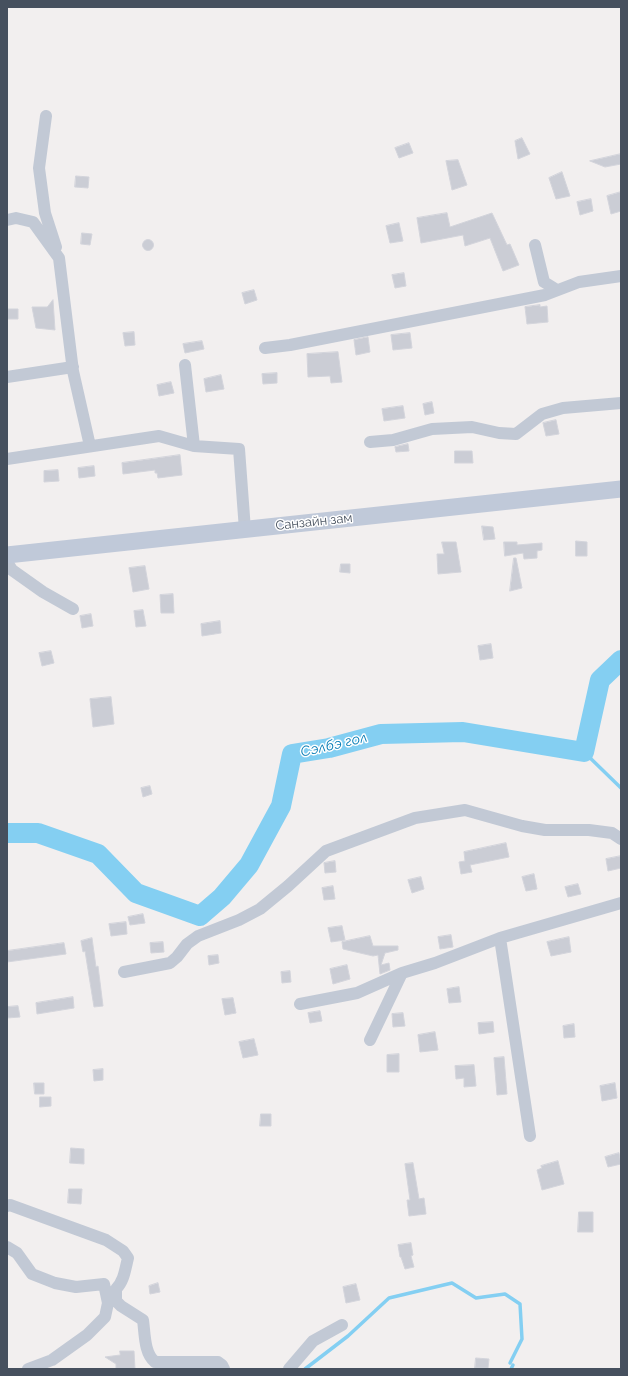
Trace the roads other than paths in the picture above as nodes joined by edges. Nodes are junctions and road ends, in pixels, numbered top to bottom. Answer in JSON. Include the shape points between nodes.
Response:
{"nodes":[{"id":1,"x":46,"y":116,"type":"dead end"},
{"id":2,"x":7,"y":220,"type":"edge"},
{"id":3,"x":535,"y":245,"type":"dead end"},
{"id":4,"x":59,"y":258,"type":"junction"},
{"id":5,"x":621,"y":276,"type":"edge"},
{"id":6,"x":557,"y":290,"type":"junction"},
{"id":7,"x":265,"y":348,"type":"dead end"},
{"id":8,"x":184,"y":365,"type":"dead end"},
{"id":9,"x":73,"y":367,"type":"junction"},
{"id":10,"x":7,"y":377,"type":"edge"},
{"id":11,"x":621,"y":403,"type":"edge"},
{"id":12,"x":370,"y":442,"type":"dead end"},
{"id":13,"x":90,"y":446,"type":"junction"},
{"id":14,"x":194,"y":446,"type":"junction"},
{"id":15,"x":7,"y":459,"type":"edge"},
{"id":16,"x":621,"y":489,"type":"edge"},
{"id":17,"x":245,"y":530,"type":"junction"},
{"id":18,"x":7,"y":555,"type":"edge"},
{"id":19,"x":7,"y":562,"type":"edge"},
{"id":20,"x":73,"y":609,"type":"dead end"},
{"id":21,"x":621,"y":839,"type":"edge"},
{"id":22,"x":621,"y":903,"type":"edge"},
{"id":23,"x":500,"y":938,"type":"junction"},
{"id":24,"x":124,"y":972,"type":"dead end"},
{"id":25,"x":402,"y":973,"type":"junction"},
{"id":26,"x":300,"y":1004,"type":"dead end"},
{"id":27,"x":370,"y":1040,"type":"dead end"},
{"id":28,"x":530,"y":1136,"type":"dead end"},
{"id":29,"x":7,"y":1206,"type":"edge"},
{"id":30,"x":7,"y":1247,"type":"edge"},
{"id":31,"x":342,"y":1324,"type":"dead end"},
{"id":32,"x":28,"y":1369,"type":"edge"},
{"id":33,"x":224,"y":1369,"type":"edge"},
{"id":34,"x":289,"y":1369,"type":"edge"}],
"edges":[{"from":1,"to":4,"type":"street","via":[[39,168],[45,213]]},
{"from":2,"to":4,"type":"street","via":[[16,218],[33,222]]},
{"from":3,"to":6,"type":"street","via":[[544,282]]},
{"from":4,"to":9,"type":"street"},
{"from":5,"to":6,"type":"street","via":[[579,282]]},
{"from":6,"to":7,"type":"street","via":[[545,295],[426,319]]},
{"from":8,"to":14,"type":"street"},
{"from":9,"to":10,"type":"street"},
{"from":9,"to":13,"type":"street"},
{"from":11,"to":12,"type":"street","via":[[562,408],[542,414],[516,434],[472,427],[438,428],[393,440]]},
{"from":13,"to":14,"type":"street","via":[[159,436]]},
{"from":13,"to":15,"type":"street"},
{"from":14,"to":17,"type":"street","via":[[239,449]]},
{"from":16,"to":17,"type":"main road","name":"Санзайн зам"},
{"from":17,"to":18,"type":"main road","name":"Санзайн зам"},
{"from":19,"to":20,"type":"street","via":[[12,570],[24,579]]},
{"from":21,"to":24,"type":"street","via":[[612,833],[545,830],[522,826],[465,810],[415,818],[326,850],[260,909],[198,936],[170,963]]},
{"from":22,"to":23,"type":"street"},
{"from":23,"to":25,"type":"street"},
{"from":23,"to":28,"type":"street"},
{"from":25,"to":26,"type":"street","via":[[357,993]]},
{"from":25,"to":27,"type":"street"},
{"from":29,"to":33,"type":"street","via":[[106,1240],[123,1251],[128,1258],[124,1276],[116,1289],[116,1301],[143,1320],[151,1359],[155,1362],[218,1362]]},
{"from":30,"to":32,"type":"street","via":[[17,1253],[32,1274],[55,1283],[76,1287],[104,1284],[108,1303],[105,1317],[88,1335],[52,1360]]},
{"from":31,"to":34,"type":"street","via":[[313,1342]]}]}
